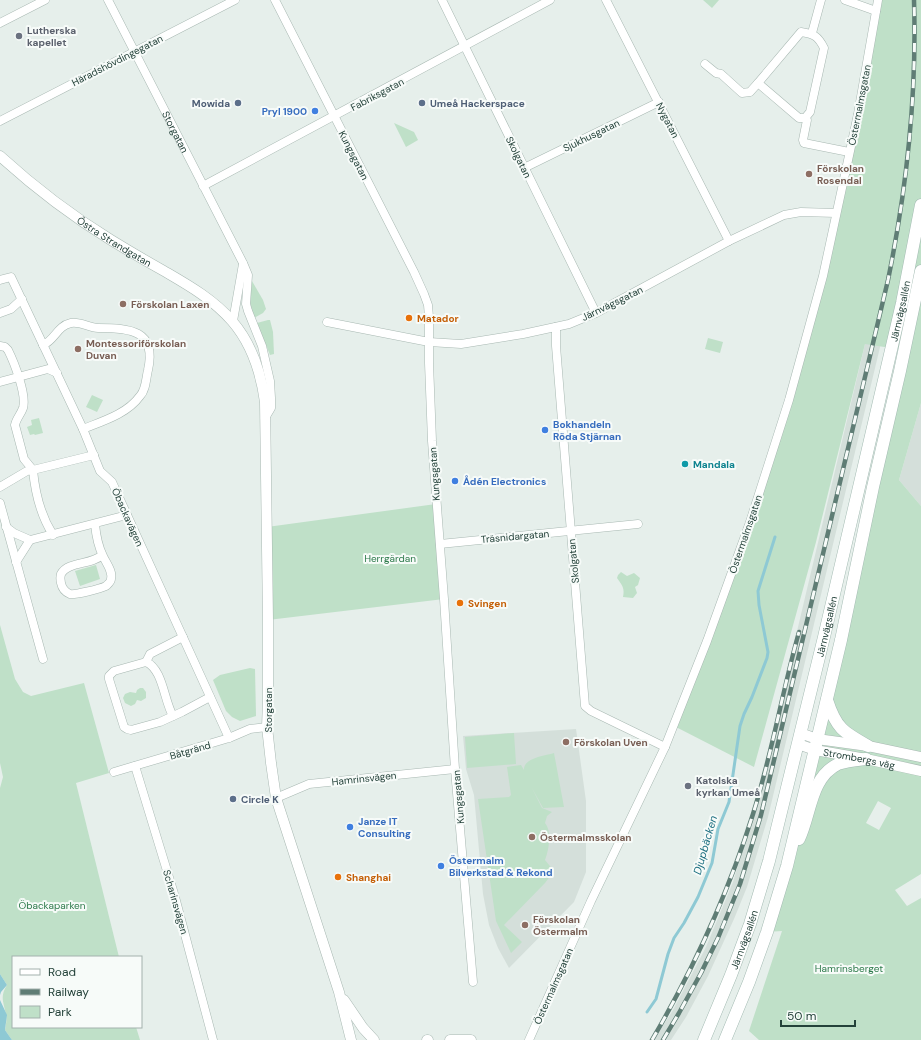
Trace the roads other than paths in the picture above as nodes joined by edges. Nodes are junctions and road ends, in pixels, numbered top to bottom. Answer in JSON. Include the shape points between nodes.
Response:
{"nodes":[{"id":1,"x":44,"y":0,"type":"edge"},
{"id":2,"x":108,"y":0,"type":"edge"},
{"id":3,"x":235,"y":0,"type":"edge"},
{"id":4,"x":275,"y":0,"type":"edge"},
{"id":5,"x":442,"y":0,"type":"edge"},
{"id":6,"x":550,"y":0,"type":"edge"},
{"id":7,"x":606,"y":0,"type":"edge"},
{"id":8,"x":821,"y":0,"type":"edge"},
{"id":9,"x":845,"y":0,"type":"edge"},
{"id":10,"x":878,"y":0,"type":"edge"},
{"id":11,"x":876,"y":11,"type":"junction"},
{"id":12,"x":0,"y":23,"type":"edge"},
{"id":13,"x":812,"y":33,"type":"junction"},
{"id":14,"x":465,"y":46,"type":"junction"},
{"id":15,"x":134,"y":51,"type":"junction"},
{"id":16,"x":705,"y":64,"type":"dead end"},
{"id":17,"x":758,"y":83,"type":"junction"},
{"id":18,"x":658,"y":102,"type":"junction"},
{"id":19,"x":334,"y":116,"type":"junction"},
{"id":20,"x":805,"y":118,"type":"junction"},
{"id":21,"x":0,"y":121,"type":"edge"},
{"id":22,"x":849,"y":152,"type":"junction"},
{"id":23,"x":0,"y":156,"type":"edge"},
{"id":24,"x":524,"y":168,"type":"junction"},
{"id":25,"x":203,"y":186,"type":"junction"},
{"id":26,"x":921,"y":205,"type":"edge"},
{"id":27,"x":836,"y":213,"type":"junction"},
{"id":28,"x":729,"y":241,"type":"junction"},
{"id":29,"x":243,"y":263,"type":"junction"},
{"id":30,"x":921,"y":271,"type":"edge"},
{"id":31,"x":0,"y":280,"type":"edge"},
{"id":32,"x":22,"y":299,"type":"junction"},
{"id":33,"x":0,"y":313,"type":"edge"},
{"id":34,"x":596,"y":313,"type":"junction"},
{"id":35,"x":233,"y":321,"type":"junction"},
{"id":36,"x":327,"y":322,"type":"dead end"},
{"id":37,"x":556,"y":327,"type":"junction"},
{"id":38,"x":430,"y":342,"type":"junction"},
{"id":39,"x":43,"y":345,"type":"junction"},
{"id":40,"x":0,"y":346,"type":"edge"},
{"id":41,"x":57,"y":373,"type":"junction"},
{"id":42,"x":19,"y":377,"type":"junction"},
{"id":43,"x":0,"y":382,"type":"edge"},
{"id":44,"x":265,"y":418,"type":"junction"},
{"id":45,"x":83,"y":429,"type":"junction"},
{"id":46,"x":94,"y":455,"type":"junction"},
{"id":47,"x":33,"y":470,"type":"junction"},
{"id":48,"x":0,"y":487,"type":"edge"},
{"id":49,"x":0,"y":503,"type":"edge"},
{"id":50,"x":127,"y":515,"type":"junction"},
{"id":51,"x":95,"y":524,"type":"junction"},
{"id":52,"x":638,"y":524,"type":"dead end"},
{"id":53,"x":6,"y":527,"type":"junction"},
{"id":54,"x":571,"y":531,"type":"junction"},
{"id":55,"x":53,"y":535,"type":"junction"},
{"id":56,"x":30,"y":540,"type":"junction"},
{"id":57,"x":440,"y":544,"type":"junction"},
{"id":58,"x":102,"y":555,"type":"junction"},
{"id":59,"x":16,"y":562,"type":"junction"},
{"id":60,"x":183,"y":638,"type":"junction"},
{"id":61,"x":42,"y":659,"type":"dead end"},
{"id":62,"x":146,"y":662,"type":"junction"},
{"id":63,"x":210,"y":697,"type":"junction"},
{"id":64,"x":827,"y":698,"type":"junction"},
{"id":65,"x":173,"y":716,"type":"junction"},
{"id":66,"x":267,"y":727,"type":"junction"},
{"id":67,"x":229,"y":738,"type":"junction"},
{"id":68,"x":799,"y":738,"type":"junction"},
{"id":69,"x":816,"y":744,"type":"junction"},
{"id":70,"x":868,"y":746,"type":"junction"},
{"id":71,"x":665,"y":747,"type":"junction"},
{"id":72,"x":921,"y":757,"type":"edge"},
{"id":73,"x":866,"y":758,"type":"junction"},
{"id":74,"x":135,"y":766,"type":"junction"},
{"id":75,"x":455,"y":769,"type":"junction"},
{"id":76,"x":921,"y":771,"type":"edge"},
{"id":77,"x":114,"y":772,"type":"dead end"},
{"id":78,"x":276,"y":798,"type":"junction"},
{"id":79,"x":787,"y":866,"type":"junction"},
{"id":80,"x":473,"y":982,"type":"dead end"},
{"id":81,"x":339,"y":992,"type":"junction"},
{"id":82,"x":213,"y":1040,"type":"edge"},
{"id":83,"x":351,"y":1040,"type":"edge"},
{"id":84,"x":374,"y":1040,"type":"edge"},
{"id":85,"x":450,"y":1040,"type":"edge"},
{"id":86,"x":471,"y":1040,"type":"edge"},
{"id":87,"x":529,"y":1040,"type":"edge"},
{"id":88,"x":704,"y":1040,"type":"edge"},
{"id":89,"x":725,"y":1040,"type":"edge"}],
"edges":[{"from":1,"to":12,"type":"street"},
{"from":2,"to":15,"type":"street","name":"Storgatan"},
{"from":3,"to":15,"type":"street","name":"Häradshövdingegatan"},
{"from":4,"to":19,"type":"street","name":"Kungsgatan"},
{"from":5,"to":14,"type":"street","name":"Skolgatan"},
{"from":6,"to":14,"type":"street","name":"Fabriksgatan"},
{"from":7,"to":18,"type":"street","name":"Nygatan"},
{"from":8,"to":13,"type":"street"},
{"from":9,"to":11,"type":"street"},
{"from":10,"to":11,"type":"street","name":"Östermalmsgatan"},
{"from":11,"to":22,"type":"street","name":"Östermalmsgatan"},
{"from":13,"to":17,"type":"street","via":[[801,32]]},
{"from":13,"to":20,"type":"street","via":[[821,41],[824,48],[810,112]]},
{"from":14,"to":19,"type":"street","name":"Fabriksgatan"},
{"from":14,"to":24,"type":"street","name":"Skolgatan"},
{"from":15,"to":21,"type":"street","name":"Häradshövdingegatan"},
{"from":15,"to":25,"type":"street","name":"Storgatan"},
{"from":16,"to":17,"type":"street","via":[[742,93],[750,92]]},
{"from":17,"to":20,"type":"street","via":[[799,118]]},
{"from":18,"to":24,"type":"street","name":"Sjukhusgatan"},
{"from":18,"to":28,"type":"street","name":"Nygatan"},
{"from":19,"to":25,"type":"street","name":"Fabriksgatan"},
{"from":19,"to":38,"type":"street","name":"Kungsgatan","via":[[424,294],[428,305]]},
{"from":20,"to":22,"type":"street","via":[[807,120],[804,143]]},
{"from":22,"to":27,"type":"street","name":"Östermalmsgatan"},
{"from":23,"to":35,"type":"street","name":"Östra Strandgatan","via":[[62,206],[110,239],[201,293]]},
{"from":24,"to":34,"type":"street","name":"Skolgatan"},
{"from":25,"to":29,"type":"street","name":"Storgatan"},
{"from":26,"to":68,"type":"main road","name":"Järnvägsallén","via":[[902,303]]},
{"from":27,"to":28,"type":"street","name":"Järnvägsgatan","via":[[801,212],[784,215]]},
{"from":27,"to":71,"type":"street","name":"Östermalmsgatan","via":[[823,276],[789,400],[750,522]]},
{"from":28,"to":34,"type":"street","name":"Järnvägsgatan"},
{"from":29,"to":35,"type":"street"},
{"from":29,"to":44,"type":"street","name":"Storgatan","via":[[248,275],[246,304],[262,346],[270,381],[271,408]]},
{"from":30,"to":64,"type":"main road","name":"Järnvägsallén"},
{"from":31,"to":32,"type":"street","name":"Öbackavägen","via":[[11,277]]},
{"from":32,"to":33,"type":"street","via":[[11,309]]},
{"from":32,"to":39,"type":"street","name":"Öbackavägen"},
{"from":34,"to":37,"type":"street","name":"Järnvägsgatan"},
{"from":35,"to":44,"type":"street","name":"Storgatan","via":[[257,365],[263,388]]},
{"from":36,"to":38,"type":"street","name":"Järnvägsgatan"},
{"from":37,"to":38,"type":"street","name":"Järnvägsgatan","via":[[461,344]]},
{"from":37,"to":54,"type":"street","name":"Skolgatan"},
{"from":38,"to":57,"type":"street","name":"Kungsgatan","via":[[432,440]]},
{"from":39,"to":41,"type":"street","name":"Öbackavägen"},
{"from":39,"to":45,"type":"street","via":[[50,341],[58,330],[72,323],[126,329],[141,336],[148,343],[151,358],[141,396],[121,413]]},
{"from":40,"to":42,"type":"street","via":[[8,350]]},
{"from":41,"to":42,"type":"street","via":[[48,369]]},
{"from":41,"to":45,"type":"street","name":"Öbackavägen"},
{"from":42,"to":43,"type":"street"},
{"from":42,"to":47,"type":"street","via":[[24,407],[15,426],[24,459]]},
{"from":44,"to":66,"type":"street","name":"Storgatan"},
{"from":45,"to":46,"type":"street","name":"Öbackavägen"},
{"from":46,"to":47,"type":"street"},
{"from":46,"to":50,"type":"street","name":"Öbackavägen","via":[[100,470],[112,482]]},
{"from":47,"to":48,"type":"street"},
{"from":47,"to":55,"type":"street","via":[[43,515]]},
{"from":49,"to":53,"type":"street"},
{"from":50,"to":51,"type":"street"},
{"from":50,"to":60,"type":"street","name":"Öbackavägen"},
{"from":51,"to":55,"type":"street"},
{"from":51,"to":58,"type":"street"},
{"from":52,"to":54,"type":"street","name":"Träsnidargatan"},
{"from":53,"to":56,"type":"street"},
{"from":53,"to":59,"type":"street"},
{"from":54,"to":57,"type":"street","name":"Träsnidargatan"},
{"from":54,"to":71,"type":"street","name":"Skolgatan","via":[[585,706]]},
{"from":55,"to":56,"type":"street"},
{"from":56,"to":59,"type":"street"},
{"from":57,"to":75,"type":"street","name":"Kungsgatan"},
{"from":58,"to":58,"type":"street","via":[[111,572],[109,584],[73,594],[65,592],[60,581],[62,572],[66,568],[96,560]]},
{"from":59,"to":61,"type":"street"},
{"from":60,"to":62,"type":"street","via":[[150,654]]},
{"from":60,"to":63,"type":"street","name":"Öbackavägen"},
{"from":62,"to":65,"type":"street","via":[[154,668]]},
{"from":62,"to":65,"type":"street","via":[[114,671],[109,676],[124,727],[131,730]]},
{"from":63,"to":65,"type":"street"},
{"from":63,"to":67,"type":"street","name":"Öbackavägen"},
{"from":64,"to":69,"type":"main road","name":"Järnvägsallén"},
{"from":64,"to":70,"type":"main road","via":[[832,717],[838,725],[847,734]]},
{"from":66,"to":67,"type":"street","name":"Båtgränd","via":[[250,729]]},
{"from":66,"to":78,"type":"street","name":"Storgatan"},
{"from":67,"to":74,"type":"street","name":"Båtgränd"},
{"from":68,"to":69,"type":"street","name":"Strombergs väg"},
{"from":68,"to":88,"type":"main road","name":"Järnvägsallén","via":[[769,861],[750,924]]},
{"from":69,"to":70,"type":"street","name":"Strombergs väg"},
{"from":69,"to":73,"type":"street","name":"Strombergs väg"},
{"from":69,"to":79,"type":"main road","name":"Järnvägsallén"},
{"from":70,"to":72,"type":"street","name":"Strombergs väg"},
{"from":71,"to":87,"type":"street","name":"Östermalmsgatan","via":[[591,901]]},
{"from":73,"to":76,"type":"street","name":"Strombergs väg"},
{"from":73,"to":79,"type":"main road","via":[[839,764],[818,783],[805,827]]},
{"from":74,"to":77,"type":"street","name":"Båtgränd"},
{"from":74,"to":82,"type":"street","name":"Scharinsvägen","via":[[175,896]]},
{"from":75,"to":78,"type":"street","name":"Hamrinsvägen","via":[[309,784]]},
{"from":75,"to":80,"type":"street","name":"Kungsgatan"},
{"from":78,"to":81,"type":"street","name":"Storgatan"},
{"from":79,"to":89,"type":"main road","name":"Järnvägsallén","via":[[767,932]]},
{"from":81,"to":83,"type":"street","name":"Storgatan"},
{"from":81,"to":84,"type":"street","name":"Storgatan"},
{"from":85,"to":86,"type":"street"}]}
